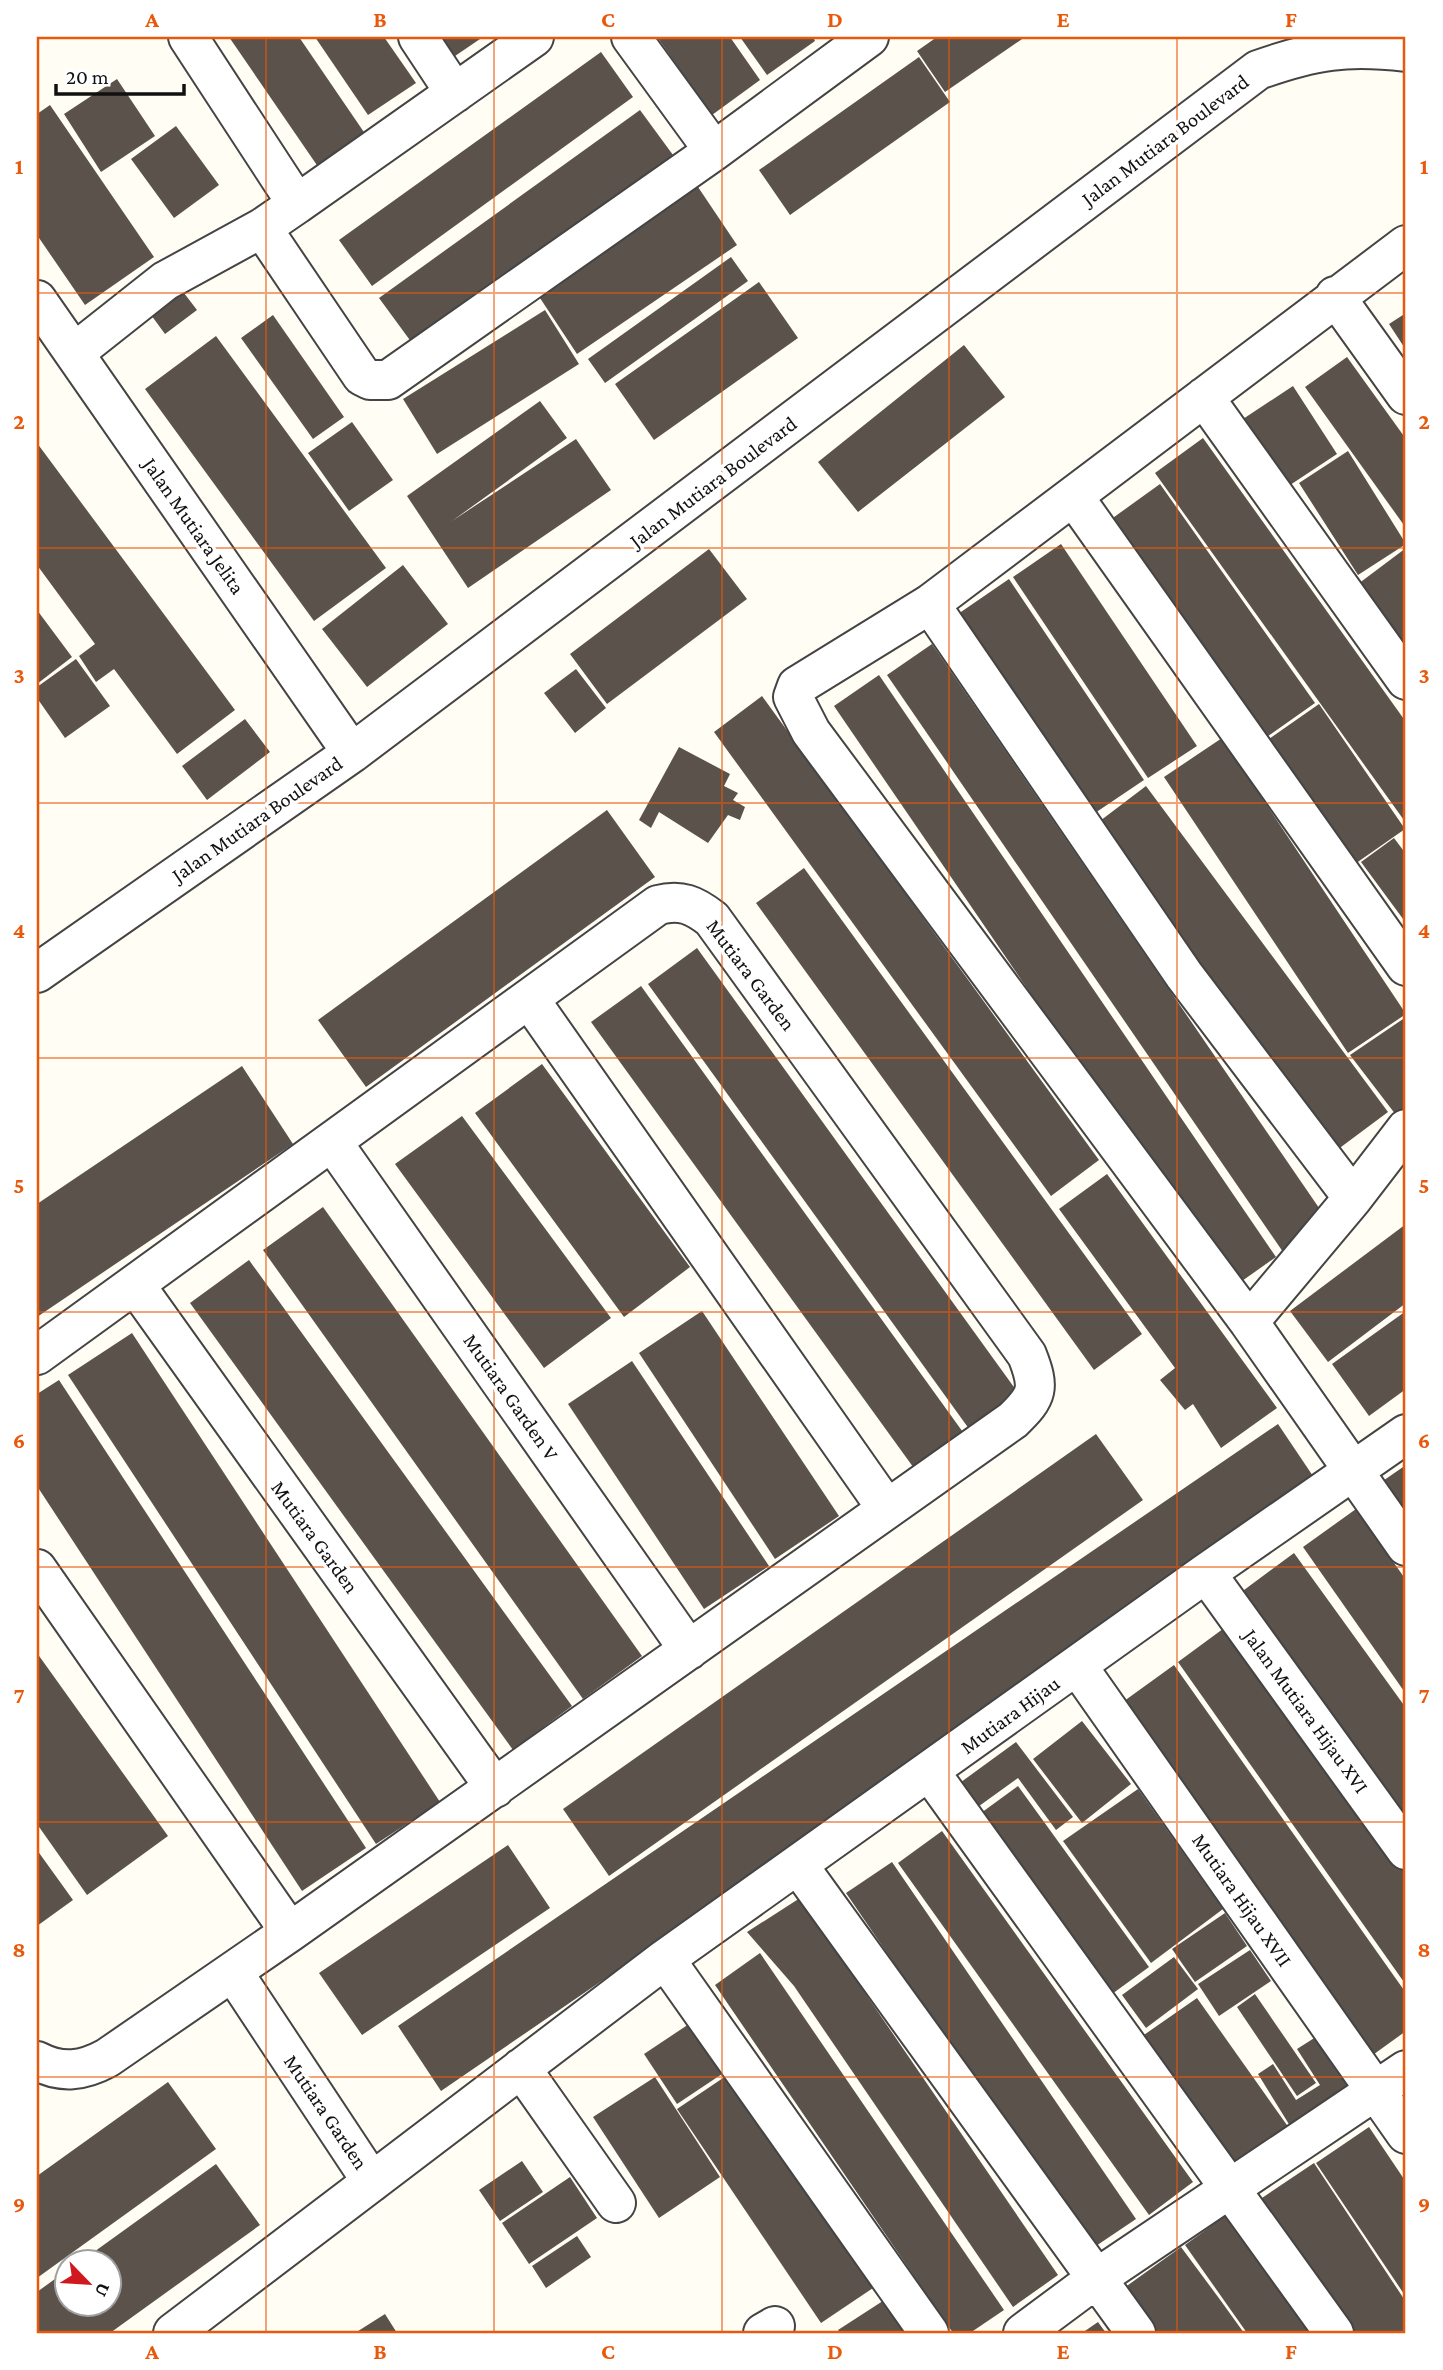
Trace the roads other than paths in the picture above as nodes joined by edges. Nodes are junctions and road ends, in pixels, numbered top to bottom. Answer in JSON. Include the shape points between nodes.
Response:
{"nodes":[{"id":1,"x":188,"y":37,"type":"edge"},
{"id":2,"x":418,"y":37,"type":"edge"},
{"id":3,"x":534,"y":37,"type":"edge"},
{"id":4,"x":631,"y":37,"type":"edge"},
{"id":5,"x":852,"y":41,"type":"edge"},
{"id":6,"x":1406,"y":52,"type":"edge"},
{"id":7,"x":455,"y":93,"type":"junction"},
{"id":8,"x":714,"y":151,"type":"junction"},
{"id":9,"x":297,"y":204,"type":"junction"},
{"id":10,"x":262,"y":228,"type":"junction"},
{"id":11,"x":1406,"y":245,"type":"edge"},
{"id":12,"x":1335,"y":296,"type":"junction"},
{"id":13,"x":37,"y":300,"type":"edge"},
{"id":14,"x":74,"y":353,"type":"junction"},
{"id":15,"x":1406,"y":396,"type":"edge"},
{"id":16,"x":1205,"y":397,"type":"junction"},
{"id":17,"x":1074,"y":497,"type":"junction"},
{"id":18,"x":930,"y":604,"type":"junction"},
{"id":19,"x":1406,"y":680,"type":"edge"},
{"id":20,"x":352,"y":753,"type":"junction"},
{"id":21,"x":1406,"y":966,"type":"edge"},
{"id":22,"x":37,"y":973,"type":"edge"},
{"id":23,"x":530,"y":1000,"type":"junction"},
{"id":24,"x":1406,"y":1129,"type":"edge"},
{"id":25,"x":333,"y":1143,"type":"junction"},
{"id":26,"x":1353,"y":1198,"type":"junction"},
{"id":27,"x":136,"y":1286,"type":"junction"},
{"id":28,"x":1248,"y":1322,"type":"junction"},
{"id":29,"x":37,"y":1356,"type":"edge"},
{"id":30,"x":1406,"y":1434,"type":"edge"},
{"id":31,"x":1355,"y":1472,"type":"junction"},
{"id":32,"x":887,"y":1509,"type":"junction"},
{"id":33,"x":1406,"y":1546,"type":"edge"},
{"id":34,"x":37,"y":1569,"type":"edge"},
{"id":35,"x":1206,"y":1573,"type":"junction"},
{"id":36,"x":689,"y":1650,"type":"junction"},
{"id":37,"x":1078,"y":1667,"type":"junction"},
{"id":38,"x":930,"y":1772,"type":"junction"},
{"id":39,"x":495,"y":1788,"type":"junction"},
{"id":40,"x":1406,"y":1850,"type":"edge"},
{"id":41,"x":797,"y":1865,"type":"junction"},
{"id":42,"x":290,"y":1932,"type":"junction"},
{"id":43,"x":665,"y":1959,"type":"junction"},
{"id":44,"x":233,"y":1972,"type":"junction"},
{"id":45,"x":37,"y":2061,"type":"edge"},
{"id":46,"x":521,"y":2068,"type":"junction"},
{"id":47,"x":1391,"y":2080,"type":"edge"},
{"id":48,"x":1406,"y":2134,"type":"edge"},
{"id":49,"x":372,"y":2182,"type":"junction"},
{"id":50,"x":1230,"y":2186,"type":"junction"},
{"id":51,"x":616,"y":2203,"type":"dead end"},
{"id":52,"x":1097,"y":2277,"type":"junction"},
{"id":53,"x":173,"y":2333,"type":"edge"},
{"id":54,"x":929,"y":2333,"type":"edge"},
{"id":55,"x":1023,"y":2333,"type":"edge"},
{"id":56,"x":1136,"y":2333,"type":"edge"},
{"id":57,"x":1334,"y":2333,"type":"edge"}],
"edges":[{"from":1,"to":9,"type":"street"},
{"from":2,"to":7,"type":"street"},
{"from":3,"to":7,"type":"street"},
{"from":4,"to":8,"type":"street"},
{"from":5,"to":8,"type":"street"},
{"from":6,"to":20,"type":"street","name":"Jalan Mutiara Boulevard","via":[[1363,47],[1306,53],[1258,70]]},
{"from":7,"to":9,"type":"street"},
{"from":8,"to":10,"type":"street","via":[[388,380],[362,376]]},
{"from":9,"to":10,"type":"street"},
{"from":10,"to":14,"type":"street","via":[[165,281]]},
{"from":11,"to":12,"type":"street"},
{"from":12,"to":15,"type":"street"},
{"from":12,"to":16,"type":"street"},
{"from":13,"to":14,"type":"street","name":"Jalan Mutiara Jelita"},
{"from":14,"to":20,"type":"street","name":"Jalan Mutiara Jelita"},
{"from":16,"to":17,"type":"street"},
{"from":16,"to":19,"type":"street"},
{"from":17,"to":18,"type":"street"},
{"from":17,"to":21,"type":"street"},
{"from":18,"to":26,"type":"street","via":[[1184,975]]},
{"from":18,"to":28,"type":"street","via":[[797,686],[794,702],[811,732]]},
{"from":20,"to":22,"type":"street","name":"Jalan Mutiara Boulevard"},
{"from":23,"to":25,"type":"street","name":"Mutiara Garden"},
{"from":23,"to":32,"type":"street"},
{"from":23,"to":32,"type":"street","name":"Mutiara Garden","via":[[658,905],[674,901],[701,911],[720,930],[1027,1355],[1036,1383],[1030,1404]]},
{"from":24,"to":26,"type":"street"},
{"from":25,"to":27,"type":"street","name":"Mutiara Garden"},
{"from":25,"to":36,"type":"street","name":"Mutiara Garden V"},
{"from":26,"to":28,"type":"street"},
{"from":27,"to":29,"type":"street","name":"Mutiara Garden"},
{"from":27,"to":39,"type":"street","name":"Mutiara Garden"},
{"from":28,"to":31,"type":"street"},
{"from":30,"to":31,"type":"street","name":"Mutiara Hijau"},
{"from":31,"to":33,"type":"street"},
{"from":31,"to":35,"type":"street","name":"Mutiara Hijau"},
{"from":32,"to":36,"type":"street","name":"Mutiara Garden"},
{"from":34,"to":42,"type":"street"},
{"from":35,"to":37,"type":"street","name":"Mutiara Hijau"},
{"from":35,"to":40,"type":"street","name":"Jalan Mutiara Hijau XVI"},
{"from":36,"to":39,"type":"street","name":"Mutiara Garden"},
{"from":37,"to":38,"type":"street","name":"Mutiara Hijau"},
{"from":37,"to":47,"type":"street","name":"Mutiara Hijau XVII"},
{"from":38,"to":41,"type":"street","name":"Mutiara Hijau"},
{"from":38,"to":50,"type":"street"},
{"from":39,"to":42,"type":"street","name":"Mutiara Garden"},
{"from":41,"to":43,"type":"street","name":"Mutiara Hijau"},
{"from":41,"to":52,"type":"street"},
{"from":42,"to":44,"type":"street","name":"Mutiara Garden"},
{"from":43,"to":46,"type":"street","name":"Mutiara Hijau"},
{"from":43,"to":54,"type":"street"},
{"from":44,"to":45,"type":"street","name":"Mutiara Garden","via":[[87,2069],[50,2067]]},
{"from":44,"to":49,"type":"street","name":"Mutiara Garden"},
{"from":46,"to":49,"type":"street","name":"Mutiara Hijau"},
{"from":46,"to":51,"type":"street"},
{"from":47,"to":48,"type":"street","name":"Mutiara Hijau XVII"},
{"from":47,"to":50,"type":"street"},
{"from":49,"to":53,"type":"street","name":"Mutiara Hijau"},
{"from":50,"to":52,"type":"street"},
{"from":50,"to":57,"type":"street"},
{"from":52,"to":55,"type":"street"},
{"from":52,"to":56,"type":"street"}]}
